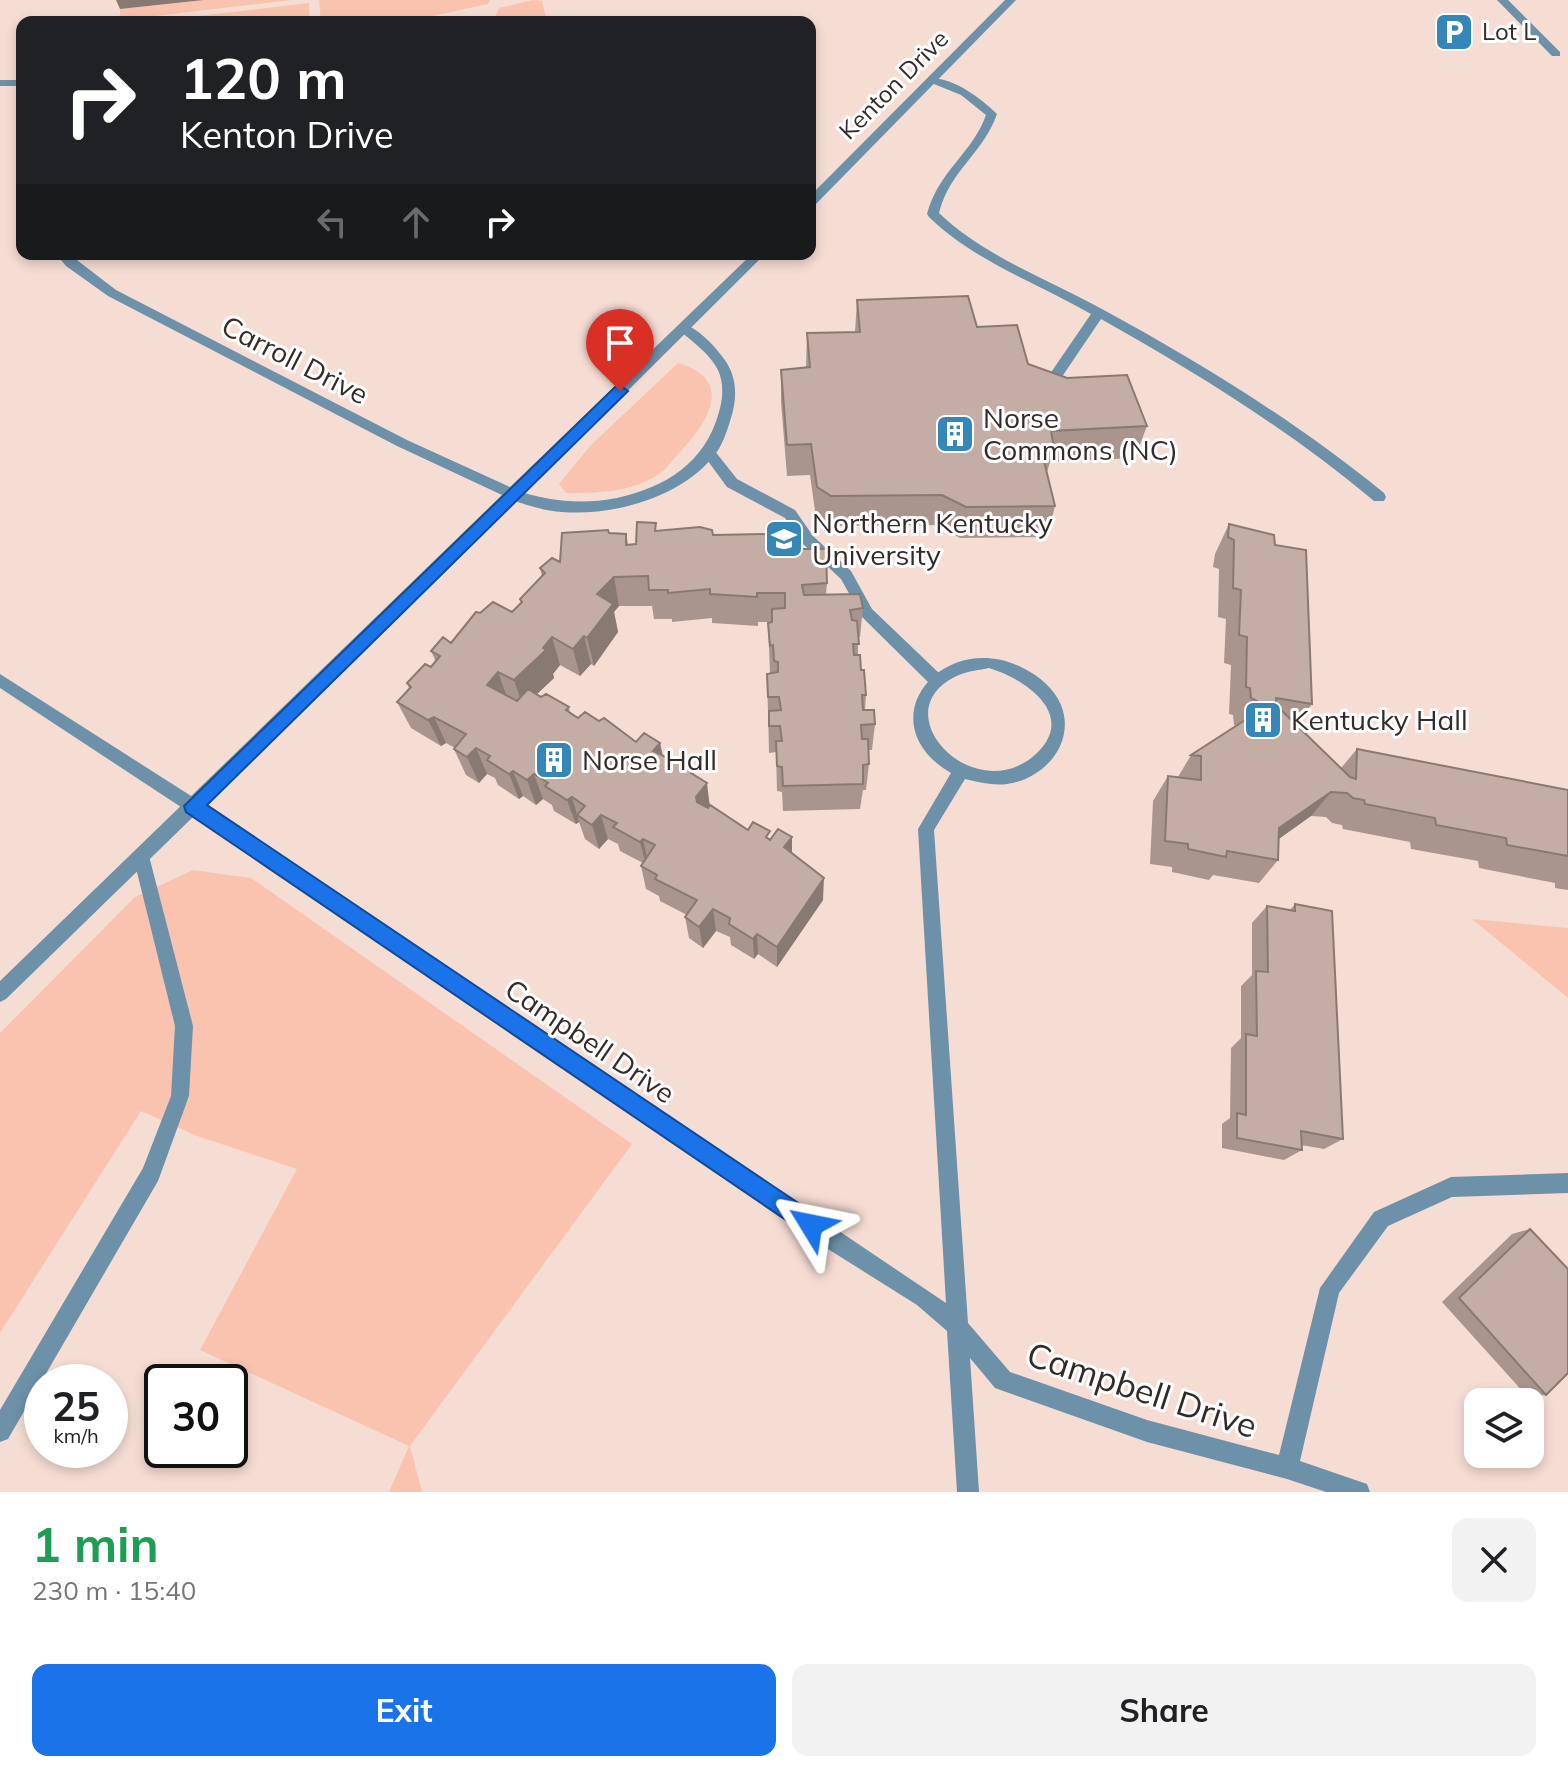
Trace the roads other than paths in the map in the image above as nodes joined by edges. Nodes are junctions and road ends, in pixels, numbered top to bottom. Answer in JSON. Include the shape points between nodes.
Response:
{"nodes":[{"id":1,"x":1011,"y":0,"type":"edge"},
{"id":2,"x":1502,"y":0,"type":"edge"},
{"id":3,"x":1556,"y":54,"type":"dead end"},
{"id":4,"x":933,"y":80,"type":"junction"},
{"id":5,"x":816,"y":197,"type":"edge"},
{"id":6,"x":67,"y":260,"type":"edge"},
{"id":7,"x":753,"y":260,"type":"edge"},
{"id":8,"x":1099,"y":312,"type":"junction"},
{"id":9,"x":684,"y":328,"type":"junction"},
{"id":10,"x":1037,"y":402,"type":"edge"},
{"id":11,"x":709,"y":453,"type":"junction"},
{"id":12,"x":514,"y":495,"type":"junction"},
{"id":13,"x":1379,"y":497,"type":"dead end"},
{"id":14,"x":935,"y":679,"type":"junction"},
{"id":15,"x":0,"y":680,"type":"edge"},
{"id":16,"x":961,"y":771,"type":"junction"},
{"id":17,"x":193,"y":806,"type":"junction"},
{"id":18,"x":141,"y":856,"type":"junction"},
{"id":19,"x":0,"y":993,"type":"edge"},
{"id":20,"x":1568,"y":1183,"type":"edge"},
{"id":21,"x":955,"y":1324,"type":"junction"},
{"id":22,"x":0,"y":1431,"type":"edge"},
{"id":23,"x":1287,"y":1468,"type":"junction"},
{"id":24,"x":968,"y":1492,"type":"edge"},
{"id":25,"x":1359,"y":1492,"type":"edge"}],
"edges":[{"from":1,"to":4,"type":"street","name":"Kenton Drive"},
{"from":2,"to":3,"type":"street"},
{"from":4,"to":5,"type":"street","name":"Kenton Drive"},
{"from":4,"to":8,"type":"street","via":[[965,93],[992,114],[988,129],[936,194],[933,214],[952,235]]},
{"from":6,"to":12,"type":"street","name":"Carroll Drive","via":[[112,293]]},
{"from":7,"to":9,"type":"street"},
{"from":8,"to":10,"type":"street"},
{"from":8,"to":13,"type":"street","via":[[1270,416],[1344,466]]},
{"from":9,"to":11,"type":"street","via":[[725,370],[731,392]]},
{"from":9,"to":12,"type":"street"},
{"from":11,"to":12,"type":"street","name":"Carroll Drive","via":[[679,477],[607,506],[533,504]]},
{"from":11,"to":14,"type":"street","via":[[732,483],[790,514],[808,540],[846,575],[867,613]]},
{"from":12,"to":17,"type":"street"},
{"from":14,"to":16,"type":"street","via":[[920,710],[921,728],[929,745]]},
{"from":14,"to":16,"type":"street","via":[[969,663],[1009,666],[1043,688],[1054,705],[1059,724],[1045,759],[1007,778]]},
{"from":15,"to":17,"type":"street","name":"Campbell Drive"},
{"from":16,"to":21,"type":"street","via":[[926,829]]},
{"from":17,"to":18,"type":"street"},
{"from":17,"to":21,"type":"street","name":"Campbell Drive","via":[[924,1298]]},
{"from":18,"to":19,"type":"street"},
{"from":18,"to":22,"type":"street","via":[[184,1026],[180,1096],[151,1174]]},
{"from":20,"to":23,"type":"street","name":"Campbell Drive","via":[[1451,1187],[1381,1219],[1330,1288]]},
{"from":21,"to":23,"type":"street","name":"Campbell Drive","via":[[1003,1380],[1147,1431]]},
{"from":21,"to":24,"type":"street"},
{"from":23,"to":25,"type":"street","name":"Campbell Drive"}]}
